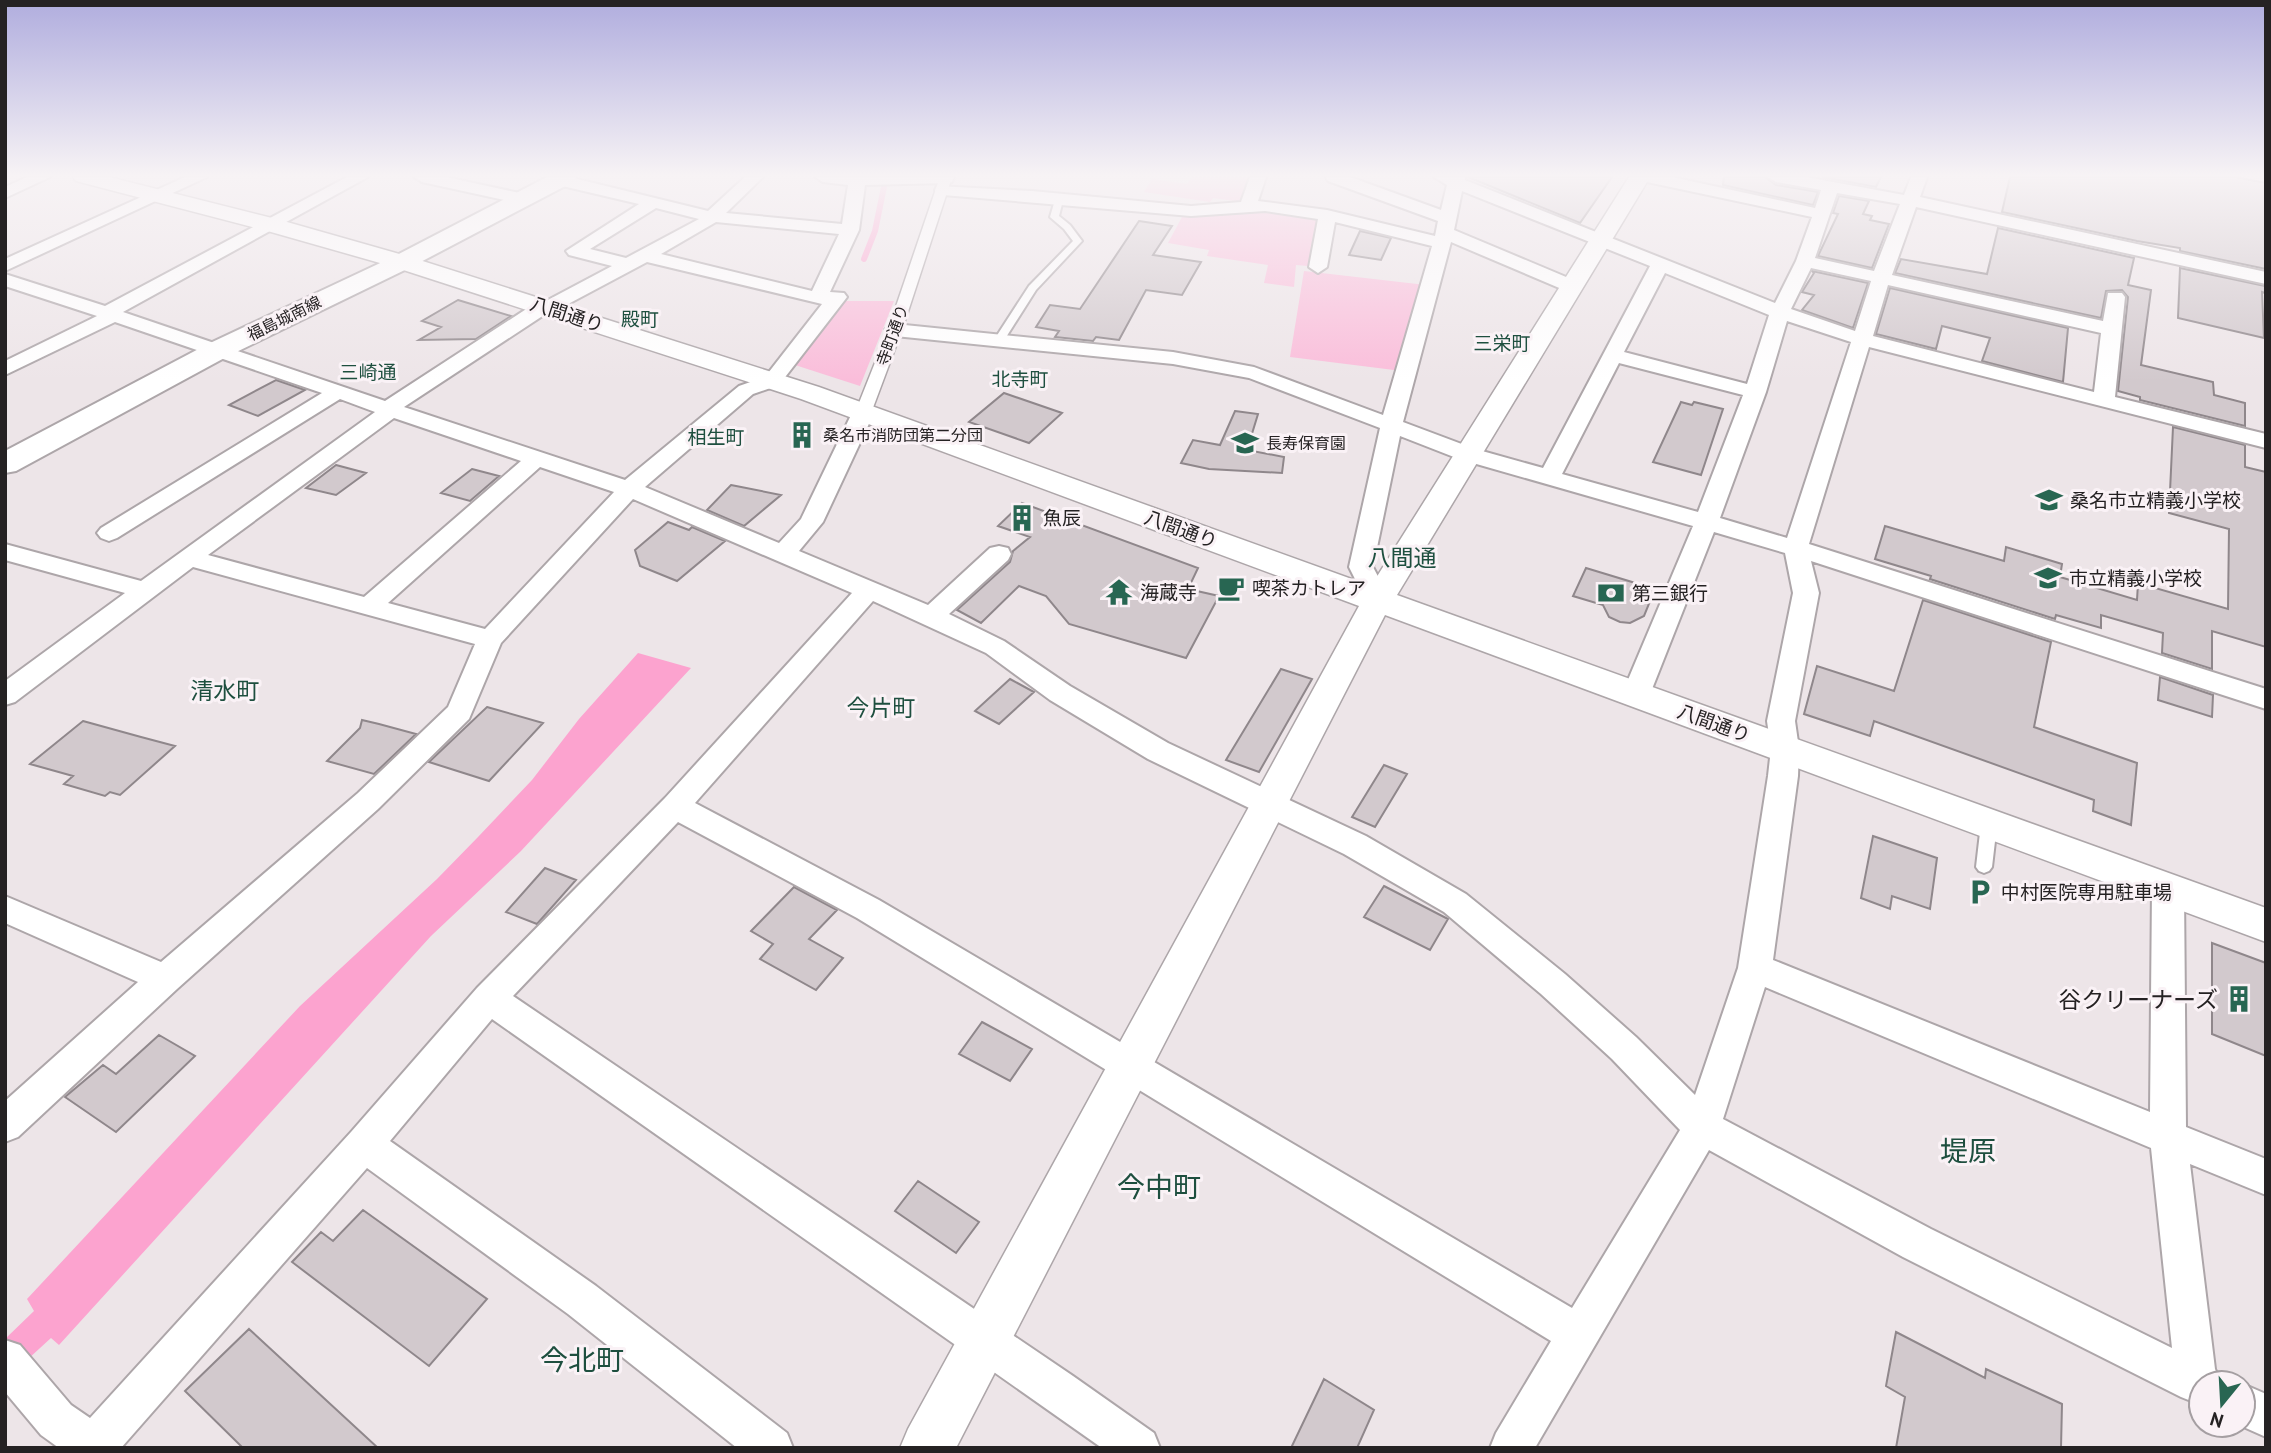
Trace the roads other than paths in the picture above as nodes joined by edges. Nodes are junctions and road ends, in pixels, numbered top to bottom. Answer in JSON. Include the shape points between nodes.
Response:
{"nodes":[{"id":1,"x":53,"y":245,"type":"edge"},
{"id":2,"x":236,"y":245,"type":"edge"},
{"id":3,"x":342,"y":245,"type":"edge"},
{"id":4,"x":435,"y":245,"type":"edge"},
{"id":5,"x":585,"y":245,"type":"edge"},
{"id":6,"x":665,"y":245,"type":"edge"},
{"id":7,"x":843,"y":245,"type":"edge"},
{"id":8,"x":924,"y":245,"type":"edge"},
{"id":9,"x":1075,"y":245,"type":"edge"},
{"id":10,"x":1322,"y":245,"type":"edge"},
{"id":11,"x":1441,"y":245,"type":"edge"},
{"id":12,"x":1475,"y":245,"type":"edge"},
{"id":13,"x":1597,"y":245,"type":"edge"},
{"id":14,"x":1615,"y":245,"type":"edge"},
{"id":15,"x":1811,"y":245,"type":"edge"},
{"id":16,"x":1894,"y":245,"type":"edge"},
{"id":17,"x":2111,"y":245,"type":"edge"},
{"id":18,"x":646,"y":256,"type":"junction"},
{"id":19,"x":1805,"y":261,"type":"junction"},
{"id":20,"x":402,"y":262,"type":"junction"},
{"id":21,"x":628,"y":264,"type":"junction"},
{"id":22,"x":1660,"y":264,"type":"junction"},
{"id":23,"x":5,"y":267,"type":"edge"},
{"id":24,"x":1318,"y":267,"type":"dead end"},
{"id":25,"x":1881,"y":278,"type":"junction"},
{"id":26,"x":2266,"y":278,"type":"edge"},
{"id":27,"x":5,"y":280,"type":"edge"},
{"id":28,"x":1571,"y":286,"type":"junction"},
{"id":29,"x":2115,"y":297,"type":"dead end"},
{"id":30,"x":818,"y":298,"type":"junction"},
{"id":31,"x":546,"y":306,"type":"junction"},
{"id":32,"x":1780,"y":312,"type":"junction"},
{"id":33,"x":110,"y":314,"type":"junction"},
{"id":34,"x":2110,"y":329,"type":"junction"},
{"id":35,"x":895,"y":330,"type":"junction"},
{"id":36,"x":999,"y":340,"type":"junction"},
{"id":37,"x":1860,"y":340,"type":"junction"},
{"id":38,"x":218,"y":350,"type":"junction"},
{"id":39,"x":1612,"y":355,"type":"junction"},
{"id":40,"x":5,"y":369,"type":"edge"},
{"id":41,"x":772,"y":382,"type":"junction"},
{"id":42,"x":339,"y":391,"type":"junction"},
{"id":43,"x":1755,"y":392,"type":"junction"},
{"id":44,"x":2104,"y":401,"type":"junction"},
{"id":45,"x":389,"y":409,"type":"junction"},
{"id":46,"x":863,"y":413,"type":"junction"},
{"id":47,"x":1391,"y":426,"type":"junction"},
{"id":48,"x":2266,"y":441,"type":"edge"},
{"id":49,"x":1467,"y":454,"type":"junction"},
{"id":50,"x":536,"y":458,"type":"junction"},
{"id":51,"x":5,"y":464,"type":"edge"},
{"id":52,"x":1549,"y":478,"type":"junction"},
{"id":53,"x":629,"y":489,"type":"junction"},
{"id":54,"x":1706,"y":523,"type":"junction"},
{"id":55,"x":109,"y":533,"type":"dead end"},
{"id":56,"x":1796,"y":548,"type":"junction"},
{"id":57,"x":5,"y":552,"type":"edge"},
{"id":58,"x":785,"y":552,"type":"junction"},
{"id":59,"x":999,"y":554,"type":"dead end"},
{"id":60,"x":189,"y":558,"type":"junction"},
{"id":61,"x":146,"y":590,"type":"junction"},
{"id":62,"x":869,"y":590,"type":"junction"},
{"id":63,"x":1378,"y":601,"type":"junction"},
{"id":64,"x":369,"y":606,"type":"junction"},
{"id":65,"x":931,"y":615,"type":"junction"},
{"id":66,"x":490,"y":639,"type":"junction"},
{"id":67,"x":1636,"y":694,"type":"junction"},
{"id":68,"x":5,"y":695,"type":"edge"},
{"id":69,"x":2266,"y":699,"type":"edge"},
{"id":70,"x":1784,"y":749,"type":"junction"},
{"id":71,"x":1271,"y":804,"type":"junction"},
{"id":72,"x":676,"y":806,"type":"junction"},
{"id":73,"x":1989,"y":824,"type":"junction"},
{"id":74,"x":1984,"y":867,"type":"dead end"},
{"id":75,"x":2168,"y":889,"type":"junction"},
{"id":76,"x":5,"y":909,"type":"edge"},
{"id":77,"x":2266,"y":925,"type":"edge"},
{"id":78,"x":1755,"y":968,"type":"junction"},
{"id":79,"x":165,"y":979,"type":"junction"},
{"id":80,"x":489,"y":998,"type":"junction"},
{"id":81,"x":1128,"y":1065,"type":"junction"},
{"id":82,"x":5,"y":1125,"type":"edge"},
{"id":83,"x":1702,"y":1127,"type":"junction"},
{"id":84,"x":2168,"y":1136,"type":"junction"},
{"id":85,"x":364,"y":1144,"type":"junction"},
{"id":86,"x":2266,"y":1177,"type":"edge"},
{"id":87,"x":1577,"y":1334,"type":"junction"},
{"id":88,"x":987,"y":1339,"type":"junction"},
{"id":89,"x":2197,"y":1369,"type":"edge"},
{"id":90,"x":13,"y":1370,"type":"edge"},
{"id":91,"x":2187,"y":1377,"type":"edge"},
{"id":92,"x":93,"y":1447,"type":"edge"},
{"id":93,"x":772,"y":1448,"type":"edge"},
{"id":94,"x":927,"y":1448,"type":"edge"},
{"id":95,"x":1139,"y":1448,"type":"edge"},
{"id":96,"x":1511,"y":1448,"type":"edge"}],
"edges":[{"from":1,"to":23,"type":"street"},
{"from":2,"to":33,"type":"street"},
{"from":3,"to":20,"type":"street","name":"八間通り"},
{"from":4,"to":20,"type":"main road","name":"福島城南線"},
{"from":5,"to":21,"type":"street","via":[[575,251]]},
{"from":6,"to":18,"type":"street"},
{"from":7,"to":30,"type":"street"},
{"from":8,"to":35,"type":"street","name":"寺町通り"},
{"from":9,"to":36,"type":"lane","via":[[1021,299]]},
{"from":10,"to":24,"type":"street"},
{"from":11,"to":47,"type":"street"},
{"from":12,"to":28,"type":"street"},
{"from":13,"to":28,"type":"street"},
{"from":14,"to":22,"type":"street"},
{"from":15,"to":19,"type":"street"},
{"from":16,"to":25,"type":"street"},
{"from":17,"to":26,"type":"street"},
{"from":18,"to":21,"type":"street"},
{"from":18,"to":30,"type":"street"},
{"from":19,"to":25,"type":"street"},
{"from":19,"to":32,"type":"street"},
{"from":20,"to":31,"type":"street","name":"八間通り"},
{"from":20,"to":38,"type":"main road","name":"福島城南線"},
{"from":21,"to":31,"type":"street"},
{"from":22,"to":32,"type":"street"},
{"from":22,"to":39,"type":"street"},
{"from":25,"to":34,"type":"street"},
{"from":25,"to":37,"type":"street"},
{"from":27,"to":33,"type":"street"},
{"from":28,"to":49,"type":"street"},
{"from":29,"to":34,"type":"street"},
{"from":30,"to":41,"type":"street","via":[[837,297]]},
{"from":31,"to":41,"type":"street","name":"八間通り"},
{"from":31,"to":45,"type":"street"},
{"from":32,"to":37,"type":"street"},
{"from":32,"to":43,"type":"street"},
{"from":33,"to":38,"type":"street"},
{"from":33,"to":40,"type":"street"},
{"from":34,"to":44,"type":"street"},
{"from":35,"to":36,"type":"street"},
{"from":35,"to":46,"type":"street","name":"寺町通り"},
{"from":36,"to":47,"type":"street","via":[[1172,358],[1254,373]]},
{"from":37,"to":44,"type":"street"},
{"from":37,"to":56,"type":"street"},
{"from":38,"to":42,"type":"street"},
{"from":38,"to":51,"type":"main road","name":"福島城南線"},
{"from":39,"to":43,"type":"street"},
{"from":39,"to":52,"type":"street"},
{"from":41,"to":46,"type":"street","name":"八間通り"},
{"from":41,"to":53,"type":"street","via":[[746,390]]},
{"from":42,"to":45,"type":"street"},
{"from":42,"to":55,"type":"street"},
{"from":43,"to":54,"type":"street"},
{"from":44,"to":48,"type":"street"},
{"from":45,"to":50,"type":"street"},
{"from":45,"to":60,"type":"street"},
{"from":46,"to":58,"type":"street","via":[[811,522]]},
{"from":46,"to":63,"type":"street","name":"八間通り"},
{"from":47,"to":49,"type":"street"},
{"from":47,"to":63,"type":"street","via":[[1361,567]]},
{"from":49,"to":52,"type":"street"},
{"from":49,"to":63,"type":"street"},
{"from":50,"to":53,"type":"street"},
{"from":50,"to":64,"type":"street"},
{"from":52,"to":54,"type":"street"},
{"from":53,"to":58,"type":"street"},
{"from":53,"to":66,"type":"street"},
{"from":54,"to":56,"type":"street"},
{"from":54,"to":67,"type":"street"},
{"from":56,"to":69,"type":"street"},
{"from":56,"to":70,"type":"street","via":[[1806,593],[1781,721]]},
{"from":57,"to":61,"type":"street"},
{"from":58,"to":62,"type":"street"},
{"from":59,"to":65,"type":"street"},
{"from":60,"to":61,"type":"street"},
{"from":60,"to":64,"type":"street"},
{"from":61,"to":68,"type":"street"},
{"from":62,"to":65,"type":"street"},
{"from":62,"to":72,"type":"street"},
{"from":63,"to":67,"type":"street","name":"八間通り"},
{"from":63,"to":71,"type":"street"},
{"from":64,"to":66,"type":"street"},
{"from":65,"to":71,"type":"street","via":[[995,647],[1060,693],[1158,751]]},
{"from":66,"to":79,"type":"street","via":[[459,712],[368,800]]},
{"from":67,"to":70,"type":"street","name":"八間通り"},
{"from":70,"to":73,"type":"street","name":"八間通り"},
{"from":70,"to":78,"type":"street"},
{"from":71,"to":81,"type":"street"},
{"from":71,"to":83,"type":"street","via":[[1355,845],[1455,903],[1624,1048]]},
{"from":72,"to":80,"type":"street"},
{"from":72,"to":81,"type":"street","via":[[868,909]]},
{"from":73,"to":74,"type":"lane"},
{"from":73,"to":75,"type":"street","name":"八間通り"},
{"from":75,"to":77,"type":"street","name":"八間通り"},
{"from":75,"to":84,"type":"street"},
{"from":76,"to":79,"type":"street"},
{"from":78,"to":83,"type":"street"},
{"from":78,"to":84,"type":"street"},
{"from":79,"to":82,"type":"street"},
{"from":80,"to":85,"type":"street"},
{"from":80,"to":88,"type":"street"},
{"from":81,"to":87,"type":"street"},
{"from":81,"to":88,"type":"street"},
{"from":83,"to":87,"type":"street"},
{"from":83,"to":91,"type":"street","via":[[1917,1243]]},
{"from":84,"to":86,"type":"street"},
{"from":84,"to":89,"type":"street"},
{"from":85,"to":92,"type":"street"},
{"from":85,"to":93,"type":"street","via":[[582,1300]]},
{"from":87,"to":96,"type":"street"},
{"from":88,"to":94,"type":"street"},
{"from":88,"to":95,"type":"street"},
{"from":90,"to":92,"type":"street","via":[[56,1420]]}]}
